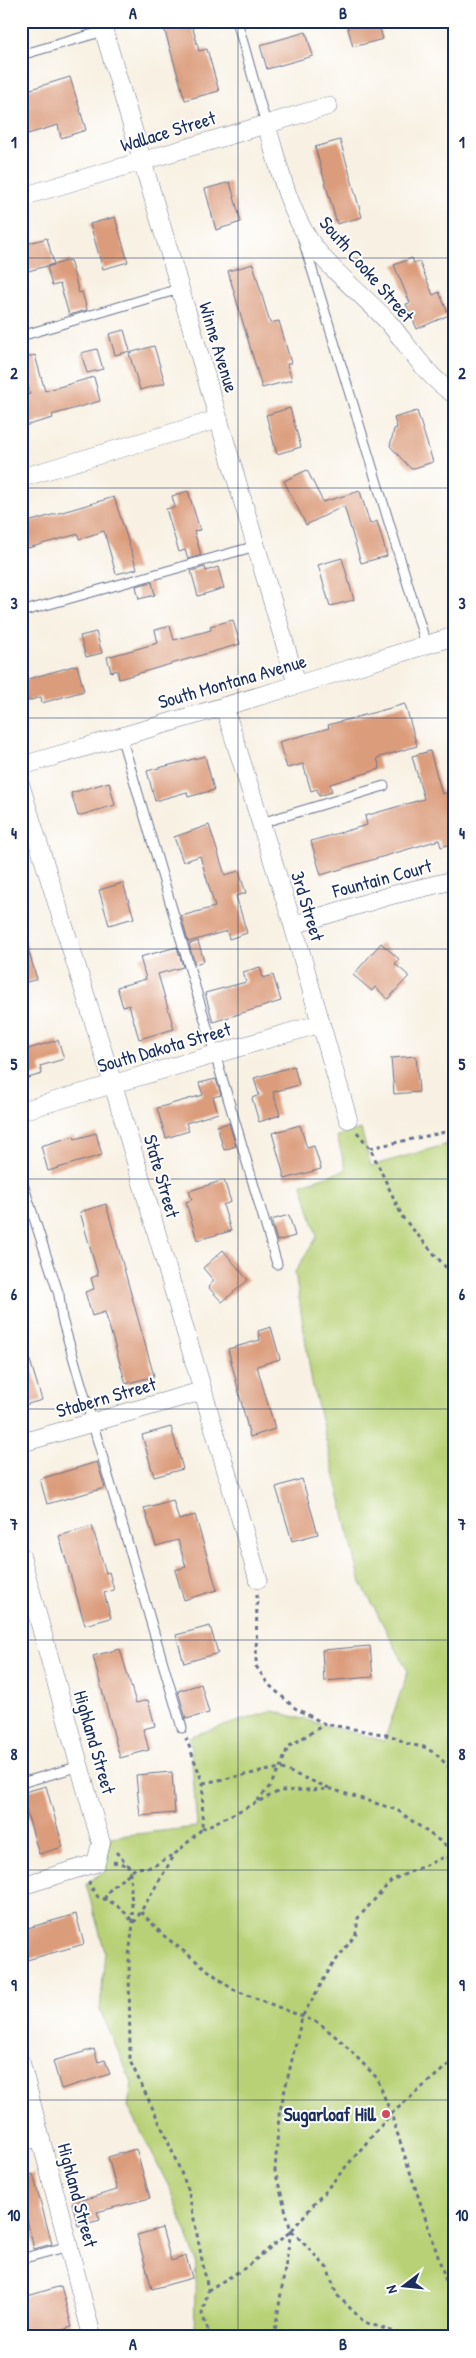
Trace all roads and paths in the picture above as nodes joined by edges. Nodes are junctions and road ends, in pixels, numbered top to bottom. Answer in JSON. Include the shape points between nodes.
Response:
{"nodes":[{"id":1,"x":237,"y":21,"type":"edge"},
{"id":2,"x":103,"y":26,"type":"edge"},
{"id":3,"x":21,"y":55,"type":"edge"},
{"id":4,"x":328,"y":106,"type":"dead end"},
{"id":5,"x":266,"y":124,"type":"junction"},
{"id":6,"x":141,"y":161,"type":"junction"},
{"id":7,"x":21,"y":197,"type":"edge"},
{"id":8,"x":295,"y":215,"type":"junction"},
{"id":9,"x":179,"y":289,"type":"junction"},
{"id":10,"x":21,"y":336,"type":"edge"},
{"id":11,"x":455,"y":395,"type":"edge"},
{"id":12,"x":219,"y":419,"type":"junction"},
{"id":13,"x":21,"y":478,"type":"edge"},
{"id":14,"x":256,"y":546,"type":"junction"},
{"id":15,"x":21,"y":612,"type":"edge"},
{"id":16,"x":455,"y":636,"type":"edge"},
{"id":17,"x":426,"y":644,"type":"junction"},
{"id":18,"x":297,"y":685,"type":"junction"},
{"id":19,"x":224,"y":706,"type":"junction"},
{"id":20,"x":122,"y":736,"type":"junction"},
{"id":21,"x":21,"y":766,"type":"edge"},
{"id":22,"x":384,"y":786,"type":"dead end"},
{"id":23,"x":21,"y":787,"type":"edge"},
{"id":24,"x":261,"y":823,"type":"junction"},
{"id":25,"x":455,"y":880,"type":"edge"},
{"id":26,"x":293,"y":925,"type":"junction"},
{"id":27,"x":319,"y":1024,"type":"junction"},
{"id":28,"x":215,"y":1054,"type":"junction"},
{"id":29,"x":113,"y":1084,"type":"junction"},
{"id":30,"x":21,"y":1111,"type":"edge"},
{"id":31,"x":348,"y":1120,"type":"joint"},
{"id":32,"x":455,"y":1130,"type":"edge"},
{"id":33,"x":370,"y":1148,"type":"junction"},
{"id":34,"x":21,"y":1178,"type":"edge"},
{"id":35,"x":277,"y":1264,"type":"dead end"},
{"id":36,"x":455,"y":1278,"type":"edge"},
{"id":37,"x":202,"y":1391,"type":"junction"},
{"id":38,"x":93,"y":1422,"type":"junction"},
{"id":39,"x":21,"y":1443,"type":"edge"},
{"id":40,"x":21,"y":1556,"type":"edge"},
{"id":41,"x":258,"y":1579,"type":"joint"},
{"id":42,"x":325,"y":1724,"type":"junction"},
{"id":43,"x":455,"y":1725,"type":"edge"},
{"id":44,"x":182,"y":1728,"type":"joint"},
{"id":45,"x":455,"y":1733,"type":"edge"},
{"id":46,"x":80,"y":1766,"type":"junction"},
{"id":47,"x":280,"y":1768,"type":"junction"},
{"id":48,"x":455,"y":1773,"type":"edge"},
{"id":49,"x":21,"y":1783,"type":"edge"},
{"id":50,"x":203,"y":1783,"type":"junction"},
{"id":51,"x":332,"y":1789,"type":"junction"},
{"id":52,"x":255,"y":1802,"type":"junction"},
{"id":53,"x":202,"y":1829,"type":"junction"},
{"id":54,"x":101,"y":1843,"type":"junction"},
{"id":55,"x":455,"y":1852,"type":"edge"},
{"id":56,"x":175,"y":1854,"type":"junction"},
{"id":57,"x":455,"y":1858,"type":"edge"},
{"id":58,"x":96,"y":1863,"type":"junction"},
{"id":59,"x":130,"y":1873,"type":"junction"},
{"id":60,"x":21,"y":1886,"type":"edge"},
{"id":61,"x":104,"y":1898,"type":"junction"},
{"id":62,"x":140,"y":1912,"type":"junction"},
{"id":63,"x":133,"y":1924,"type":"junction"},
{"id":64,"x":302,"y":2017,"type":"junction"},
{"id":65,"x":455,"y":2058,"type":"edge"},
{"id":66,"x":21,"y":2063,"type":"edge"},
{"id":67,"x":391,"y":2114,"type":"junction"},
{"id":68,"x":40,"y":2137,"type":"junction"},
{"id":69,"x":21,"y":2142,"type":"edge"},
{"id":70,"x":291,"y":2231,"type":"junction"},
{"id":71,"x":69,"y":2246,"type":"junction"},
{"id":72,"x":21,"y":2259,"type":"edge"},
{"id":73,"x":208,"y":2290,"type":"junction"},
{"id":74,"x":455,"y":2308,"type":"edge"},
{"id":75,"x":91,"y":2337,"type":"edge"},
{"id":76,"x":205,"y":2337,"type":"edge"},
{"id":77,"x":274,"y":2337,"type":"edge"},
{"id":78,"x":410,"y":2337,"type":"edge"}],
"edges":[{"from":1,"to":5,"type":"lane"},
{"from":2,"to":3,"type":"lane"},
{"from":2,"to":6,"type":"street","name":"Winne Avenue"},
{"from":4,"to":5,"type":"street","name":"Wallace Street"},
{"from":5,"to":6,"type":"street","name":"Wallace Street"},
{"from":5,"to":8,"type":"street","name":"South Cooke Street"},
{"from":6,"to":7,"type":"street","name":"Wallace Street"},
{"from":6,"to":9,"type":"street","name":"Winne Avenue"},
{"from":8,"to":11,"type":"street","name":"South Cooke Street","via":[[315,246],[389,324],[416,360],[442,387]]},
{"from":8,"to":17,"type":"lane"},
{"from":9,"to":10,"type":"lane"},
{"from":9,"to":12,"type":"street","name":"Winne Avenue"},
{"from":12,"to":13,"type":"street"},
{"from":12,"to":14,"type":"street","name":"Winne Avenue"},
{"from":14,"to":15,"type":"lane"},
{"from":14,"to":18,"type":"street","name":"Winne Avenue"},
{"from":16,"to":17,"type":"street","name":"South Montana Avenue"},
{"from":17,"to":18,"type":"street","name":"South Montana Avenue"},
{"from":18,"to":19,"type":"street","name":"South Montana Avenue"},
{"from":19,"to":20,"type":"street","name":"South Montana Avenue"},
{"from":19,"to":24,"type":"street","name":"3rd Street"},
{"from":20,"to":21,"type":"street","name":"South Montana Avenue"},
{"from":20,"to":28,"type":"lane"},
{"from":22,"to":24,"type":"lane"},
{"from":23,"to":29,"type":"street","name":"State Street"},
{"from":24,"to":26,"type":"street","name":"3rd Street"},
{"from":25,"to":26,"type":"street","name":"Fountain Court"},
{"from":26,"to":27,"type":"street","name":"3rd Street"},
{"from":27,"to":28,"type":"street","name":"South Dakota Street"},
{"from":27,"to":31,"type":"street","name":"3rd Street"},
{"from":28,"to":29,"type":"street","name":"South Dakota Street"},
{"from":28,"to":35,"type":"lane"},
{"from":29,"to":30,"type":"street","name":"South Dakota Street"},
{"from":29,"to":37,"type":"street","name":"State Street"},
{"from":31,"to":33,"type":"path"},
{"from":32,"to":33,"type":"path"},
{"from":33,"to":36,"type":"path","via":[[403,1218]]},
{"from":34,"to":38,"type":"lane","via":[[59,1295],[62,1319]]},
{"from":37,"to":38,"type":"street","name":"Stabern Street"},
{"from":37,"to":41,"type":"street","name":"State Street"},
{"from":38,"to":39,"type":"street","name":"Stabern Street"},
{"from":38,"to":44,"type":"lane"},
{"from":40,"to":46,"type":"street","name":"Highland Street"},
{"from":41,"to":42,"type":"path","via":[[256,1666],[268,1684],[295,1708]]},
{"from":42,"to":47,"type":"path","via":[[288,1747]]},
{"from":42,"to":48,"type":"path","via":[[382,1734],[424,1747]]},
{"from":43,"to":45,"type":"path"},
{"from":44,"to":50,"type":"path"},
{"from":46,"to":49,"type":"lane"},
{"from":46,"to":54,"type":"street","name":"Highland Street"},
{"from":47,"to":50,"type":"path"},
{"from":47,"to":51,"type":"path"},
{"from":47,"to":52,"type":"path","via":[[270,1786]]},
{"from":50,"to":53,"type":"path"},
{"from":51,"to":52,"type":"path","via":[[280,1790]]},
{"from":51,"to":55,"type":"path","via":[[397,1810]]},
{"from":52,"to":53,"type":"path"},
{"from":53,"to":56,"type":"path"},
{"from":54,"to":58,"type":"street","name":"Highland Street"},
{"from":54,"to":59,"type":"path","via":[[113,1848],[129,1867]]},
{"from":56,"to":59,"type":"path","via":[[152,1867],[136,1868]]},
{"from":56,"to":62,"type":"path"},
{"from":57,"to":64,"type":"path","via":[[442,1858],[392,1880],[358,1918],[356,1934],[331,1967]]},
{"from":58,"to":60,"type":"street"},
{"from":58,"to":61,"type":"path","via":[[89,1884],[98,1897]]},
{"from":59,"to":61,"type":"path"},
{"from":59,"to":63,"type":"path"},
{"from":61,"to":63,"type":"path","via":[[127,1913]]},
{"from":62,"to":63,"type":"path"},
{"from":62,"to":64,"type":"path","via":[[232,1989]]},
{"from":63,"to":73,"type":"path","via":[[128,1955],[130,2061],[188,2189]]},
{"from":64,"to":67,"type":"path","via":[[319,2023],[377,2078]]},
{"from":64,"to":70,"type":"path","via":[[279,2115],[275,2171]]},
{"from":65,"to":67,"type":"path"},
{"from":66,"to":68,"type":"street","name":"Highland Street"},
{"from":67,"to":70,"type":"path"},
{"from":67,"to":74,"type":"path"},
{"from":68,"to":69,"type":"street"},
{"from":68,"to":71,"type":"street","name":"Highland Street"},
{"from":70,"to":73,"type":"path","via":[[245,2268]]},
{"from":70,"to":77,"type":"path"},
{"from":70,"to":78,"type":"path","via":[[327,2268],[337,2295],[364,2322]]},
{"from":71,"to":72,"type":"lane"},
{"from":71,"to":75,"type":"street","name":"Highland Street"},
{"from":73,"to":76,"type":"path","via":[[202,2314],[208,2330]]}]}
